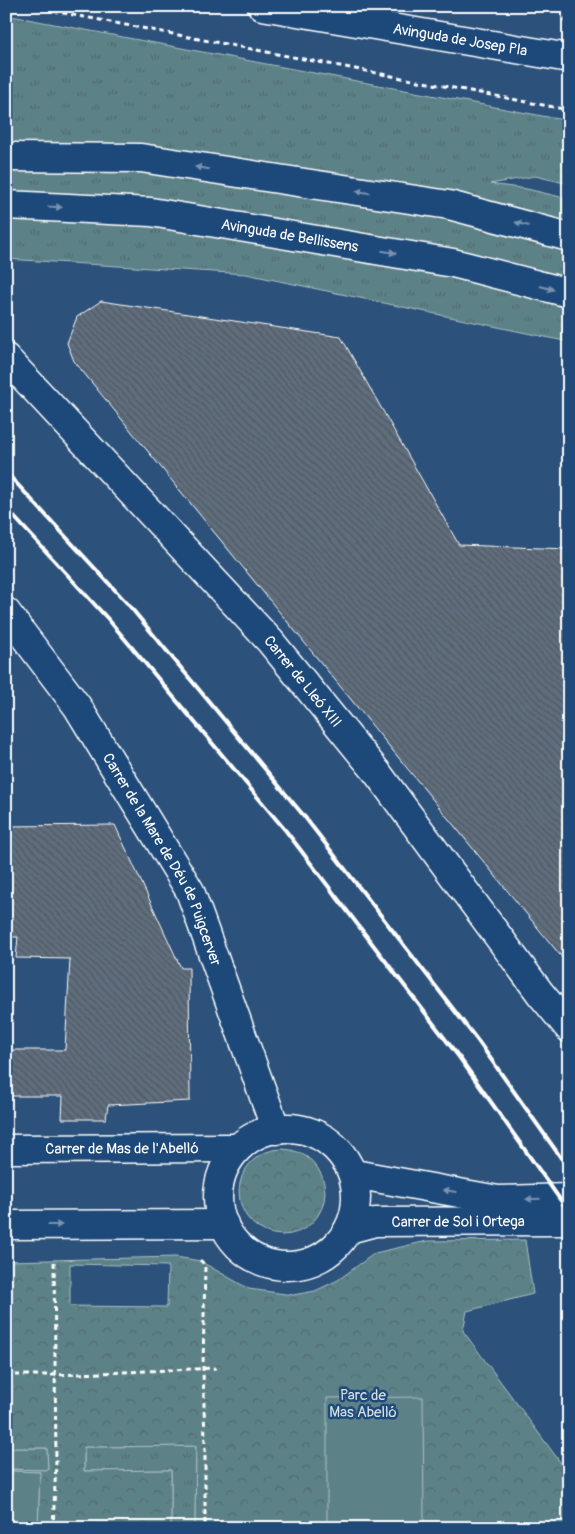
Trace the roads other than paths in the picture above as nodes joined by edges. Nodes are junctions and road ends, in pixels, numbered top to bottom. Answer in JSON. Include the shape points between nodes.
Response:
{"nodes":[{"id":1,"x":262,"y":6,"type":"edge"},
{"id":2,"x":569,"y":58,"type":"edge"},
{"id":3,"x":6,"y":157,"type":"edge"},
{"id":4,"x":6,"y":205,"type":"edge"},
{"id":5,"x":569,"y":236,"type":"edge"},
{"id":6,"x":569,"y":293,"type":"edge"},
{"id":7,"x":6,"y":358,"type":"edge"},
{"id":8,"x":6,"y":612,"type":"edge"},
{"id":9,"x":569,"y":1028,"type":"edge"},
{"id":10,"x":276,"y":1130,"type":"junction"},
{"id":11,"x":237,"y":1148,"type":"junction"},
{"id":12,"x":6,"y":1149,"type":"edge"},
{"id":13,"x":354,"y":1174,"type":"junction"},
{"id":14,"x":569,"y":1198,"type":"edge"},
{"id":15,"x":569,"y":1221,"type":"edge"},
{"id":16,"x":224,"y":1224,"type":"junction"},
{"id":17,"x":6,"y":1225,"type":"edge"},
{"id":18,"x":349,"y":1229,"type":"junction"}],
"edges":[{"from":1,"to":2,"type":"street","name":"Avinguda de Josep Pla"},
{"from":5,"to":3,"type":"street","one_way":true,"via":[[449,205],[140,158]]},
{"from":4,"to":6,"type":"street","name":"Avinguda de Bellissens","one_way":true,"via":[[151,212],[453,263]]},
{"from":7,"to":9,"type":"street","name":"Carrer de Lleó XIII","via":[[270,641],[376,771]]},
{"from":8,"to":10,"type":"street","name":"Carrer de la Mare de Déu de Puigcerver","via":[[77,706],[190,891]]},
{"from":10,"to":11,"type":"street","via":[[254,1136]]},
{"from":10,"to":13,"type":"street","via":[[285,1127],[309,1130],[325,1138],[343,1155]]},
{"from":11,"to":12,"type":"street","name":"Carrer de Mas de l'Abelló"},
{"from":11,"to":16,"type":"street","via":[[224,1168],[218,1199]]},
{"from":14,"to":13,"type":"street","name":"Carrer de Sol i Ortega","one_way":true,"via":[[498,1200]]},
{"from":13,"to":18,"type":"street","via":[[356,1206]]},
{"from":15,"to":18,"type":"street","name":"Carrer de Sol i Ortega","via":[[375,1222]]},
{"from":17,"to":16,"type":"street","one_way":true},
{"from":16,"to":18,"type":"street","via":[[229,1236],[243,1251],[265,1263],[295,1266],[322,1257],[340,1242]]}]}
